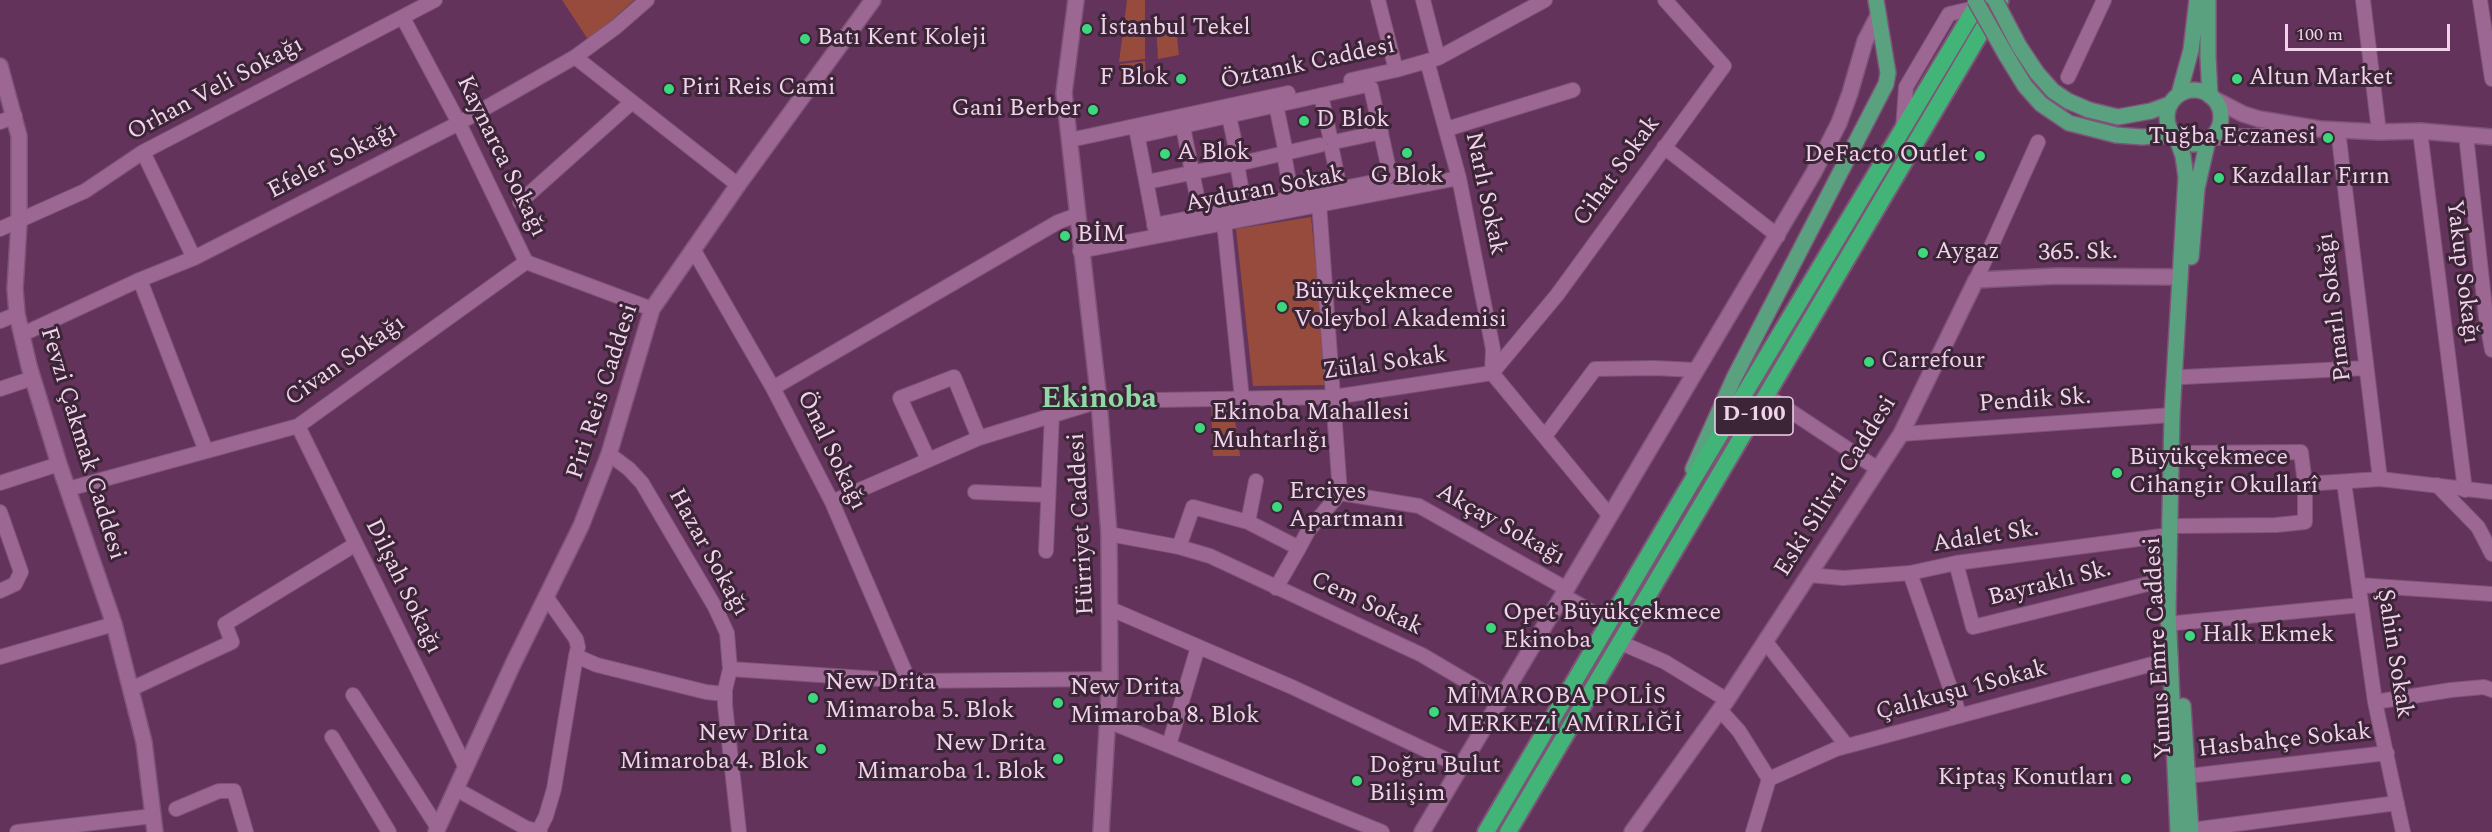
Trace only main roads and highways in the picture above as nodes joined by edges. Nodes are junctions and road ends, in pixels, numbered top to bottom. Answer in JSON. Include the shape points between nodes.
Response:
{"nodes":[{"id":1,"x":873,"y":0,"type":"edge"},
{"id":2,"x":1076,"y":0,"type":"edge"},
{"id":3,"x":1995,"y":0,"type":"edge"},
{"id":4,"x":2000,"y":0,"type":"edge"},
{"id":5,"x":2197,"y":0,"type":"edge"},
{"id":6,"x":2208,"y":0,"type":"edge"},
{"id":7,"x":1977,"y":3,"type":"edge"},
{"id":8,"x":1877,"y":8,"type":"edge"},
{"id":9,"x":0,"y":70,"type":"edge"},
{"id":10,"x":2212,"y":97,"type":"junction"},
{"id":11,"x":2174,"y":99,"type":"junction"},
{"id":12,"x":2320,"y":129,"type":"junction"},
{"id":13,"x":2492,"y":136,"type":"edge"},
{"id":14,"x":2175,"y":137,"type":"junction"},
{"id":15,"x":2210,"y":139,"type":"junction"},
{"id":16,"x":2184,"y":277,"type":"junction"},
{"id":17,"x":1976,"y":280,"type":"joint"},
{"id":18,"x":1682,"y":498,"type":"junction"},
{"id":19,"x":2173,"y":531,"type":"junction"},
{"id":20,"x":1565,"y":593,"type":"junction"},
{"id":21,"x":1609,"y":623,"type":"junction"},
{"id":22,"x":437,"y":830,"type":"edge"},
{"id":23,"x":1104,"y":831,"type":"edge"},
{"id":24,"x":2187,"y":831,"type":"edge"},
{"id":25,"x":155,"y":832,"type":"edge"},
{"id":26,"x":1422,"y":832,"type":"edge"},
{"id":27,"x":1486,"y":832,"type":"edge"},
{"id":28,"x":1508,"y":832,"type":"edge"},
{"id":29,"x":1632,"y":832,"type":"edge"}],
"edges":[{"from":1,"to":22,"type":"main road","name":"Piri Reis Caddesi","via":[[652,309],[609,454],[581,526]]},
{"from":2,"to":23,"type":"main road","name":"Hürriyet Caddesi","via":[[1064,93],[1109,534],[1110,679]]},
{"from":3,"to":11,"type":"main road","bridge":true,"via":[[2037,73],[2068,101],[2118,117],[2151,111]]},
{"from":4,"to":28,"type":"highway","number":"D-100"},
{"from":5,"to":11,"type":"main road","via":[[2192,50]]},
{"from":6,"to":10,"type":"main road"},
{"from":7,"to":14,"type":"main road","bridge":true,"via":[[2025,86],[2041,104],[2069,123],[2116,135]]},
{"from":7,"to":18,"type":"highway","number":"D-100"},
{"from":8,"to":18,"type":"main road","via":[[1887,65],[1886,84],[1734,378]]},
{"from":8,"to":20,"type":"main road","via":[[1839,123],[1778,236]]},
{"from":9,"to":25,"type":"main road","name":"Fevzi Çakmak Caddesi","via":[[19,136],[17,314],[59,464],[114,624],[144,742]]},
{"from":10,"to":11,"type":"main road","via":[[2194,90]]},
{"from":10,"to":12,"type":"main road","via":[[2259,119]]},
{"from":10,"to":15,"type":"main road","via":[[2218,106],[2220,123]]},
{"from":11,"to":14,"type":"main road","via":[[2166,118]]},
{"from":12,"to":13,"type":"main road"},
{"from":12,"to":15,"type":"main road"},
{"from":14,"to":15,"type":"main road","via":[[2192,144]]},
{"from":14,"to":16,"type":"main road","via":[[2186,177]]},
{"from":15,"to":16,"type":"main road","name":"Yunus Emre Caddesi","via":[[2197,188]]},
{"from":16,"to":17,"type":"main road","name":"365. Sk."},
{"from":16,"to":19,"type":"main road","name":"Yunus Emre Caddesi","via":[[2183,377]]},
{"from":16,"to":19,"type":"main road","via":[[2172,415]]},
{"from":17,"to":29,"type":"main road","name":"Eski Silivri Caddesi","via":[[1901,434],[1723,705]]},
{"from":18,"to":21,"type":"highway","number":"D-100"},
{"from":19,"to":24,"type":"main road","name":"Yunus Emre Caddesi","via":[[2188,776]]},
{"from":19,"to":24,"type":"main road","via":[[2168,579],[2171,659]]},
{"from":20,"to":21,"type":"main road"},
{"from":20,"to":26,"type":"main road"},
{"from":21,"to":27,"type":"highway","number":"D-100"}]}
